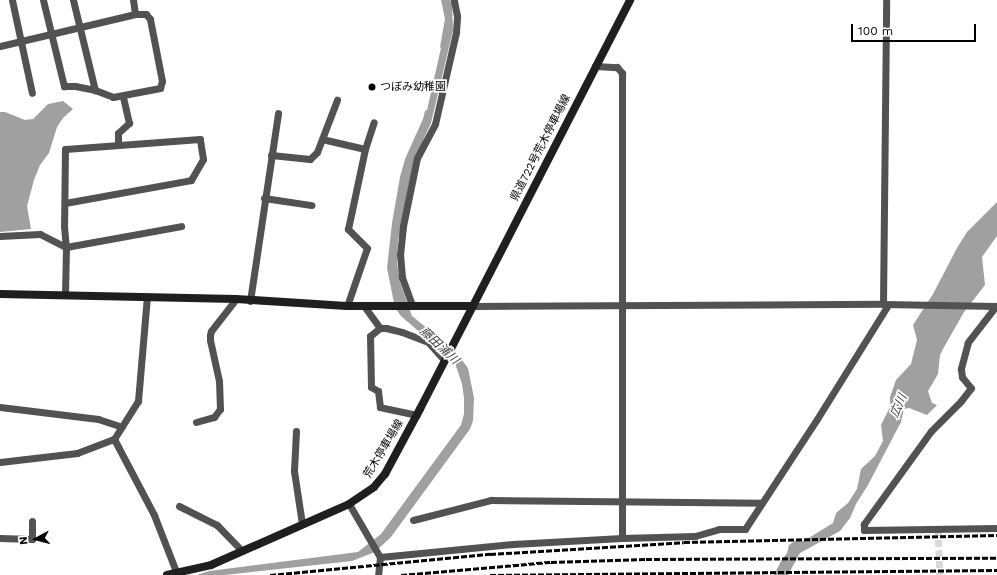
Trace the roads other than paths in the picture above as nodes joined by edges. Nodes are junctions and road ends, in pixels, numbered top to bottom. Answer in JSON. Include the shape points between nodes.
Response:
{"nodes":[{"id":1,"x":12,"y":0,"type":"edge"},
{"id":2,"x":44,"y":0,"type":"edge"},
{"id":3,"x":73,"y":0,"type":"edge"},
{"id":4,"x":132,"y":0,"type":"edge"},
{"id":5,"x":454,"y":0,"type":"edge"},
{"id":6,"x":630,"y":0,"type":"edge"},
{"id":7,"x":886,"y":0,"type":"edge"},
{"id":8,"x":135,"y":14,"type":"junction"},
{"id":9,"x":80,"y":28,"type":"junction"},
{"id":10,"x":52,"y":34,"type":"junction"},
{"id":11,"x":22,"y":41,"type":"junction"},
{"id":12,"x":0,"y":46,"type":"edge"},
{"id":13,"x":595,"y":66,"type":"junction"},
{"id":14,"x":95,"y":90,"type":"junction"},
{"id":15,"x":32,"y":93,"type":"dead end"},
{"id":16,"x":123,"y":96,"type":"junction"},
{"id":17,"x":337,"y":100,"type":"dead end"},
{"id":18,"x":278,"y":113,"type":"dead end"},
{"id":19,"x":374,"y":122,"type":"dead end"},
{"id":20,"x":322,"y":139,"type":"junction"},
{"id":21,"x":118,"y":145,"type":"junction"},
{"id":22,"x":365,"y":149,"type":"junction"},
{"id":23,"x":271,"y":155,"type":"junction"},
{"id":24,"x":264,"y":198,"type":"junction"},
{"id":25,"x":65,"y":203,"type":"junction"},
{"id":26,"x":311,"y":204,"type":"dead end"},
{"id":27,"x":181,"y":226,"type":"dead end"},
{"id":28,"x":0,"y":236,"type":"edge"},
{"id":29,"x":66,"y":247,"type":"junction"},
{"id":30,"x":0,"y":294,"type":"edge"},
{"id":31,"x":65,"y":294,"type":"junction"},
{"id":32,"x":147,"y":297,"type":"junction"},
{"id":33,"x":236,"y":300,"type":"junction"},
{"id":34,"x":250,"y":301,"type":"junction"},
{"id":35,"x":888,"y":304,"type":"junction"},
{"id":36,"x":412,"y":305,"type":"junction"},
{"id":37,"x":347,"y":306,"type":"junction"},
{"id":38,"x":364,"y":306,"type":"junction"},
{"id":39,"x":473,"y":306,"type":"junction"},
{"id":40,"x":623,"y":306,"type":"junction"},
{"id":41,"x":997,"y":306,"type":"edge"},
{"id":42,"x":380,"y":328,"type":"junction"},
{"id":43,"x":444,"y":360,"type":"junction"},
{"id":44,"x":0,"y":407,"type":"edge"},
{"id":45,"x":417,"y":415,"type":"junction"},
{"id":46,"x":196,"y":422,"type":"dead end"},
{"id":47,"x":122,"y":427,"type":"junction"},
{"id":48,"x":296,"y":431,"type":"dead end"},
{"id":49,"x":114,"y":439,"type":"junction"},
{"id":50,"x":0,"y":462,"type":"edge"},
{"id":51,"x":622,"y":502,"type":"junction"},
{"id":52,"x":762,"y":503,"type":"junction"},
{"id":53,"x":349,"y":504,"type":"junction"},
{"id":54,"x":179,"y":506,"type":"dead end"},
{"id":55,"x":413,"y":520,"type":"dead end"},
{"id":56,"x":32,"y":521,"type":"dead end"},
{"id":57,"x":302,"y":524,"type":"junction"},
{"id":58,"x":997,"y":528,"type":"edge"},
{"id":59,"x":0,"y":538,"type":"edge"},
{"id":60,"x":622,"y":538,"type":"junction"},
{"id":61,"x":242,"y":551,"type":"junction"},
{"id":62,"x":380,"y":557,"type":"junction"},
{"id":63,"x":178,"y":574,"type":"junction"},
{"id":64,"x":167,"y":575,"type":"edge"},
{"id":65,"x":378,"y":575,"type":"edge"}],
"edges":[{"from":1,"to":11,"type":"street"},
{"from":2,"to":10,"type":"street"},
{"from":3,"to":9,"type":"street"},
{"from":4,"to":8,"type":"street"},
{"from":5,"to":36,"type":"street","via":[[456,32],[435,124],[417,158],[403,226],[400,255],[402,277]]},
{"from":6,"to":13,"type":"main road","name":"県道722号荒木停車場線"},
{"from":7,"to":35,"type":"street"},
{"from":8,"to":9,"type":"street"},
{"from":8,"to":16,"type":"street","via":[[146,14],[150,19],[162,81],[160,88]]},
{"from":9,"to":10,"type":"street"},
{"from":9,"to":14,"type":"street"},
{"from":10,"to":11,"type":"street"},
{"from":10,"to":14,"type":"street","via":[[64,86]]},
{"from":11,"to":12,"type":"street"},
{"from":11,"to":15,"type":"street"},
{"from":13,"to":39,"type":"main road","name":"県道722号荒木停車場線"},
{"from":13,"to":40,"type":"street","via":[[617,67],[622,73]]},
{"from":14,"to":16,"type":"street","via":[[113,98]]},
{"from":16,"to":21,"type":"street","via":[[129,123],[118,133]]},
{"from":17,"to":20,"type":"street"},
{"from":18,"to":23,"type":"street"},
{"from":19,"to":22,"type":"street"},
{"from":20,"to":22,"type":"street"},
{"from":20,"to":23,"type":"street","via":[[317,152],[310,159]]},
{"from":21,"to":25,"type":"street","via":[[65,149]]},
{"from":21,"to":25,"type":"street","via":[[200,138],[203,159],[191,180]]},
{"from":22,"to":37,"type":"street","via":[[348,229],[368,248]]},
{"from":23,"to":24,"type":"street"},
{"from":24,"to":26,"type":"street"},
{"from":24,"to":34,"type":"street"},
{"from":25,"to":29,"type":"street"},
{"from":27,"to":29,"type":"street"},
{"from":28,"to":29,"type":"street","via":[[40,234]]},
{"from":29,"to":31,"type":"street"},
{"from":30,"to":31,"type":"main road"},
{"from":31,"to":32,"type":"main road"},
{"from":32,"to":33,"type":"main road"},
{"from":32,"to":47,"type":"street","via":[[138,401]]},
{"from":33,"to":34,"type":"main road"},
{"from":33,"to":46,"type":"street","via":[[210,335],[219,382],[220,409],[214,417]]},
{"from":34,"to":37,"type":"main road"},
{"from":35,"to":40,"type":"street"},
{"from":35,"to":41,"type":"street"},
{"from":35,"to":52,"type":"street"},
{"from":36,"to":38,"type":"main road"},
{"from":36,"to":39,"type":"main road"},
{"from":37,"to":38,"type":"main road"},
{"from":38,"to":42,"type":"street"},
{"from":39,"to":40,"type":"street"},
{"from":39,"to":43,"type":"main road","name":"荒木停車場線"},
{"from":40,"to":51,"type":"street"},
{"from":41,"to":58,"type":"street","via":[[968,342],[961,369],[962,377],[970,388],[931,432],[864,524],[864,530]]},
{"from":42,"to":43,"type":"street","via":[[402,332],[428,342]]},
{"from":42,"to":45,"type":"street","via":[[370,336],[371,387],[378,391],[380,407]]},
{"from":43,"to":45,"type":"main road","name":"荒木停車場線"},
{"from":44,"to":47,"type":"street","via":[[98,419]]},
{"from":45,"to":53,"type":"main road","name":"荒木停車場線","via":[[385,474],[374,487]]},
{"from":47,"to":49,"type":"street"},
{"from":48,"to":57,"type":"street","via":[[294,471]]},
{"from":49,"to":50,"type":"street","via":[[77,453]]},
{"from":49,"to":63,"type":"street","via":[[154,514]]},
{"from":51,"to":52,"type":"street"},
{"from":51,"to":55,"type":"street","via":[[491,500]]},
{"from":51,"to":60,"type":"street"},
{"from":52,"to":60,"type":"street","via":[[745,529],[719,529],[695,536]]},
{"from":53,"to":57,"type":"main road","name":"荒木停車場線"},
{"from":53,"to":62,"type":"street"},
{"from":54,"to":61,"type":"street","via":[[217,525]]},
{"from":56,"to":59,"type":"street","via":[[32,539]]},
{"from":57,"to":61,"type":"main road","name":"荒木停車場線"},
{"from":60,"to":62,"type":"street","via":[[513,544]]},
{"from":61,"to":63,"type":"main road","name":"荒木停車場線","via":[[211,565]]},
{"from":62,"to":65,"type":"street"},
{"from":63,"to":64,"type":"main road","name":"荒木停車場線"}]}
